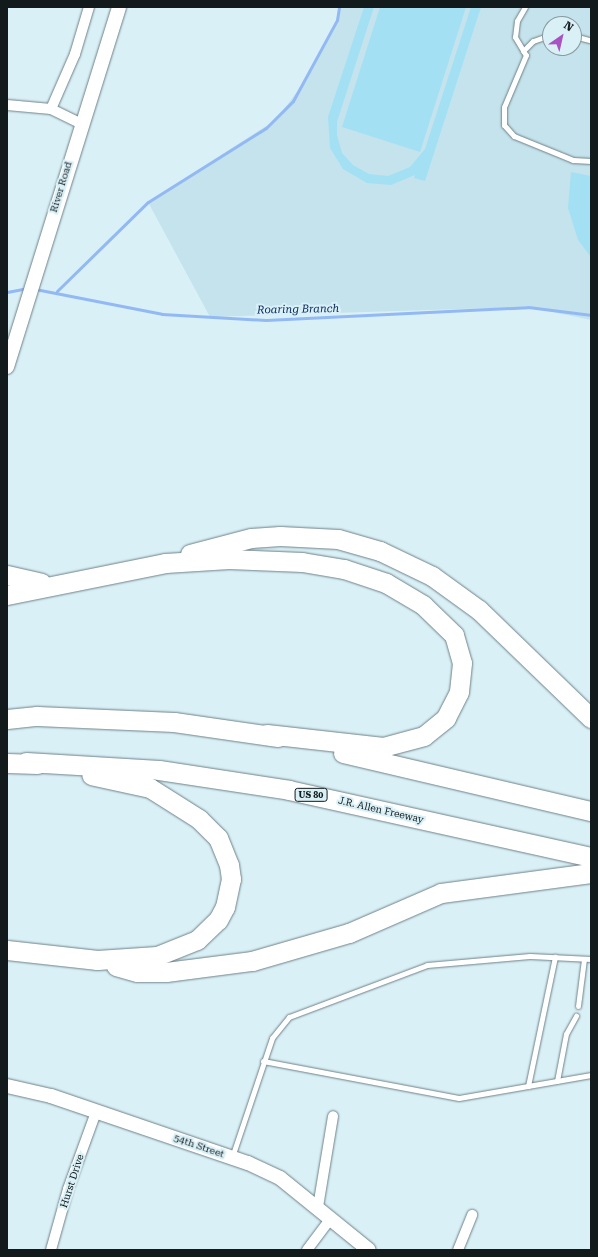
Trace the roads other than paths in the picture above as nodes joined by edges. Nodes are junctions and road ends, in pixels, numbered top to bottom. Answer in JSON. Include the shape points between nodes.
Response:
{"nodes":[{"id":1,"x":89,"y":7,"type":"edge"},
{"id":2,"x":119,"y":7,"type":"edge"},
{"id":3,"x":525,"y":7,"type":"edge"},
{"id":4,"x":542,"y":38,"type":"edge"},
{"id":5,"x":582,"y":38,"type":"edge"},
{"id":6,"x":589,"y":40,"type":"dead end"},
{"id":7,"x":523,"y":50,"type":"junction"},
{"id":8,"x":7,"y":105,"type":"edge"},
{"id":9,"x":51,"y":109,"type":"junction"},
{"id":10,"x":80,"y":123,"type":"junction"},
{"id":11,"x":591,"y":161,"type":"edge"},
{"id":12,"x":7,"y":367,"type":"edge"},
{"id":13,"x":165,"y":563,"type":"junction"},
{"id":14,"x":7,"y":575,"type":"edge"},
{"id":15,"x":51,"y":584,"type":"junction"},
{"id":16,"x":7,"y":595,"type":"edge"},
{"id":17,"x":591,"y":718,"type":"edge"},
{"id":18,"x":7,"y":719,"type":"edge"},
{"id":19,"x":267,"y":734,"type":"junction"},
{"id":20,"x":26,"y":762,"type":"junction"},
{"id":21,"x":7,"y":763,"type":"edge"},
{"id":22,"x":591,"y":811,"type":"edge"},
{"id":23,"x":591,"y":857,"type":"edge"},
{"id":24,"x":591,"y":874,"type":"edge"},
{"id":25,"x":7,"y":941,"type":"edge"},
{"id":26,"x":7,"y":950,"type":"edge"},
{"id":27,"x":37,"y":954,"type":"junction"},
{"id":28,"x":555,"y":957,"type":"junction"},
{"id":29,"x":584,"y":959,"type":"junction"},
{"id":30,"x":591,"y":959,"type":"edge"},
{"id":31,"x":97,"y":960,"type":"junction"},
{"id":32,"x":7,"y":965,"type":"edge"},
{"id":33,"x":578,"y":1006,"type":"dead end"},
{"id":34,"x":576,"y":1016,"type":"dead end"},
{"id":35,"x":263,"y":1061,"type":"junction"},
{"id":36,"x":591,"y":1075,"type":"edge"},
{"id":37,"x":557,"y":1081,"type":"junction"},
{"id":38,"x":7,"y":1086,"type":"edge"},
{"id":39,"x":528,"y":1086,"type":"junction"},
{"id":40,"x":96,"y":1112,"type":"junction"},
{"id":41,"x":333,"y":1116,"type":"dead end"},
{"id":42,"x":232,"y":1158,"type":"junction"},
{"id":43,"x":318,"y":1207,"type":"junction"},
{"id":44,"x":472,"y":1215,"type":"dead end"},
{"id":45,"x":331,"y":1218,"type":"junction"},
{"id":46,"x":51,"y":1250,"type":"edge"},
{"id":47,"x":307,"y":1250,"type":"edge"},
{"id":48,"x":369,"y":1250,"type":"edge"},
{"id":49,"x":458,"y":1250,"type":"edge"}],
"edges":[{"from":1,"to":9,"type":"street","via":[[75,54]]},
{"from":2,"to":10,"type":"main road","name":"River Road"},
{"from":3,"to":7,"type":"lane","via":[[517,21],[515,37]]},
{"from":4,"to":7,"type":"lane","via":[[533,41]]},
{"from":5,"to":6,"type":"lane"},
{"from":7,"to":11,"type":"lane","via":[[526,55],[504,107],[504,125],[514,136],[573,160]]},
{"from":8,"to":9,"type":"street"},
{"from":9,"to":10,"type":"street"},
{"from":10,"to":12,"type":"main road","name":"River Road"},
{"from":13,"to":15,"type":"highway"},
{"from":13,"to":17,"type":"highway","via":[[210,547],[280,536],[338,539],[380,551],[432,576],[479,610]]},
{"from":13,"to":19,"type":"highway","via":[[273,560],[344,569],[386,583],[411,597],[445,624],[454,635],[462,663],[459,692],[446,718],[424,736],[383,747]]},
{"from":14,"to":15,"type":"highway"},
{"from":15,"to":16,"type":"highway"},
{"from":18,"to":19,"type":"highway","via":[[37,716],[174,722]]},
{"from":19,"to":22,"type":"highway"},
{"from":20,"to":21,"type":"highway","number":"US 80"},
{"from":20,"to":23,"type":"highway","name":"J.R. Allen Freeway","number":"US 80","via":[[159,770],[289,790]]},
{"from":20,"to":31,"type":"highway","via":[[150,788],[199,819],[218,838],[225,851],[231,879],[229,894],[218,920],[208,931],[184,947],[157,956]]},
{"from":24,"to":31,"type":"highway","via":[[441,893],[308,947],[231,965],[137,972]]},
{"from":25,"to":27,"type":"highway"},
{"from":26,"to":27,"type":"highway"},
{"from":27,"to":31,"type":"highway"},
{"from":27,"to":32,"type":"highway"},
{"from":28,"to":29,"type":"lane"},
{"from":28,"to":35,"type":"lane","via":[[530,956],[427,965],[399,974],[289,1017],[272,1038]]},
{"from":28,"to":39,"type":"lane"},
{"from":29,"to":30,"type":"lane"},
{"from":29,"to":33,"type":"lane"},
{"from":34,"to":37,"type":"lane","via":[[566,1034]]},
{"from":35,"to":39,"type":"lane","via":[[459,1098]]},
{"from":35,"to":42,"type":"lane"},
{"from":36,"to":37,"type":"lane"},
{"from":37,"to":39,"type":"lane"},
{"from":38,"to":40,"type":"main road","name":"54th Street","via":[[51,1096]]},
{"from":40,"to":42,"type":"main road","name":"54th Street"},
{"from":40,"to":46,"type":"street","name":"Hurst Drive"},
{"from":41,"to":43,"type":"street"},
{"from":42,"to":43,"type":"main road","name":"54th Street","via":[[280,1178]]},
{"from":43,"to":45,"type":"main road","name":"54th Street"},
{"from":44,"to":49,"type":"street"},
{"from":45,"to":47,"type":"street"},
{"from":45,"to":48,"type":"main road","name":"54th Street"}]}
